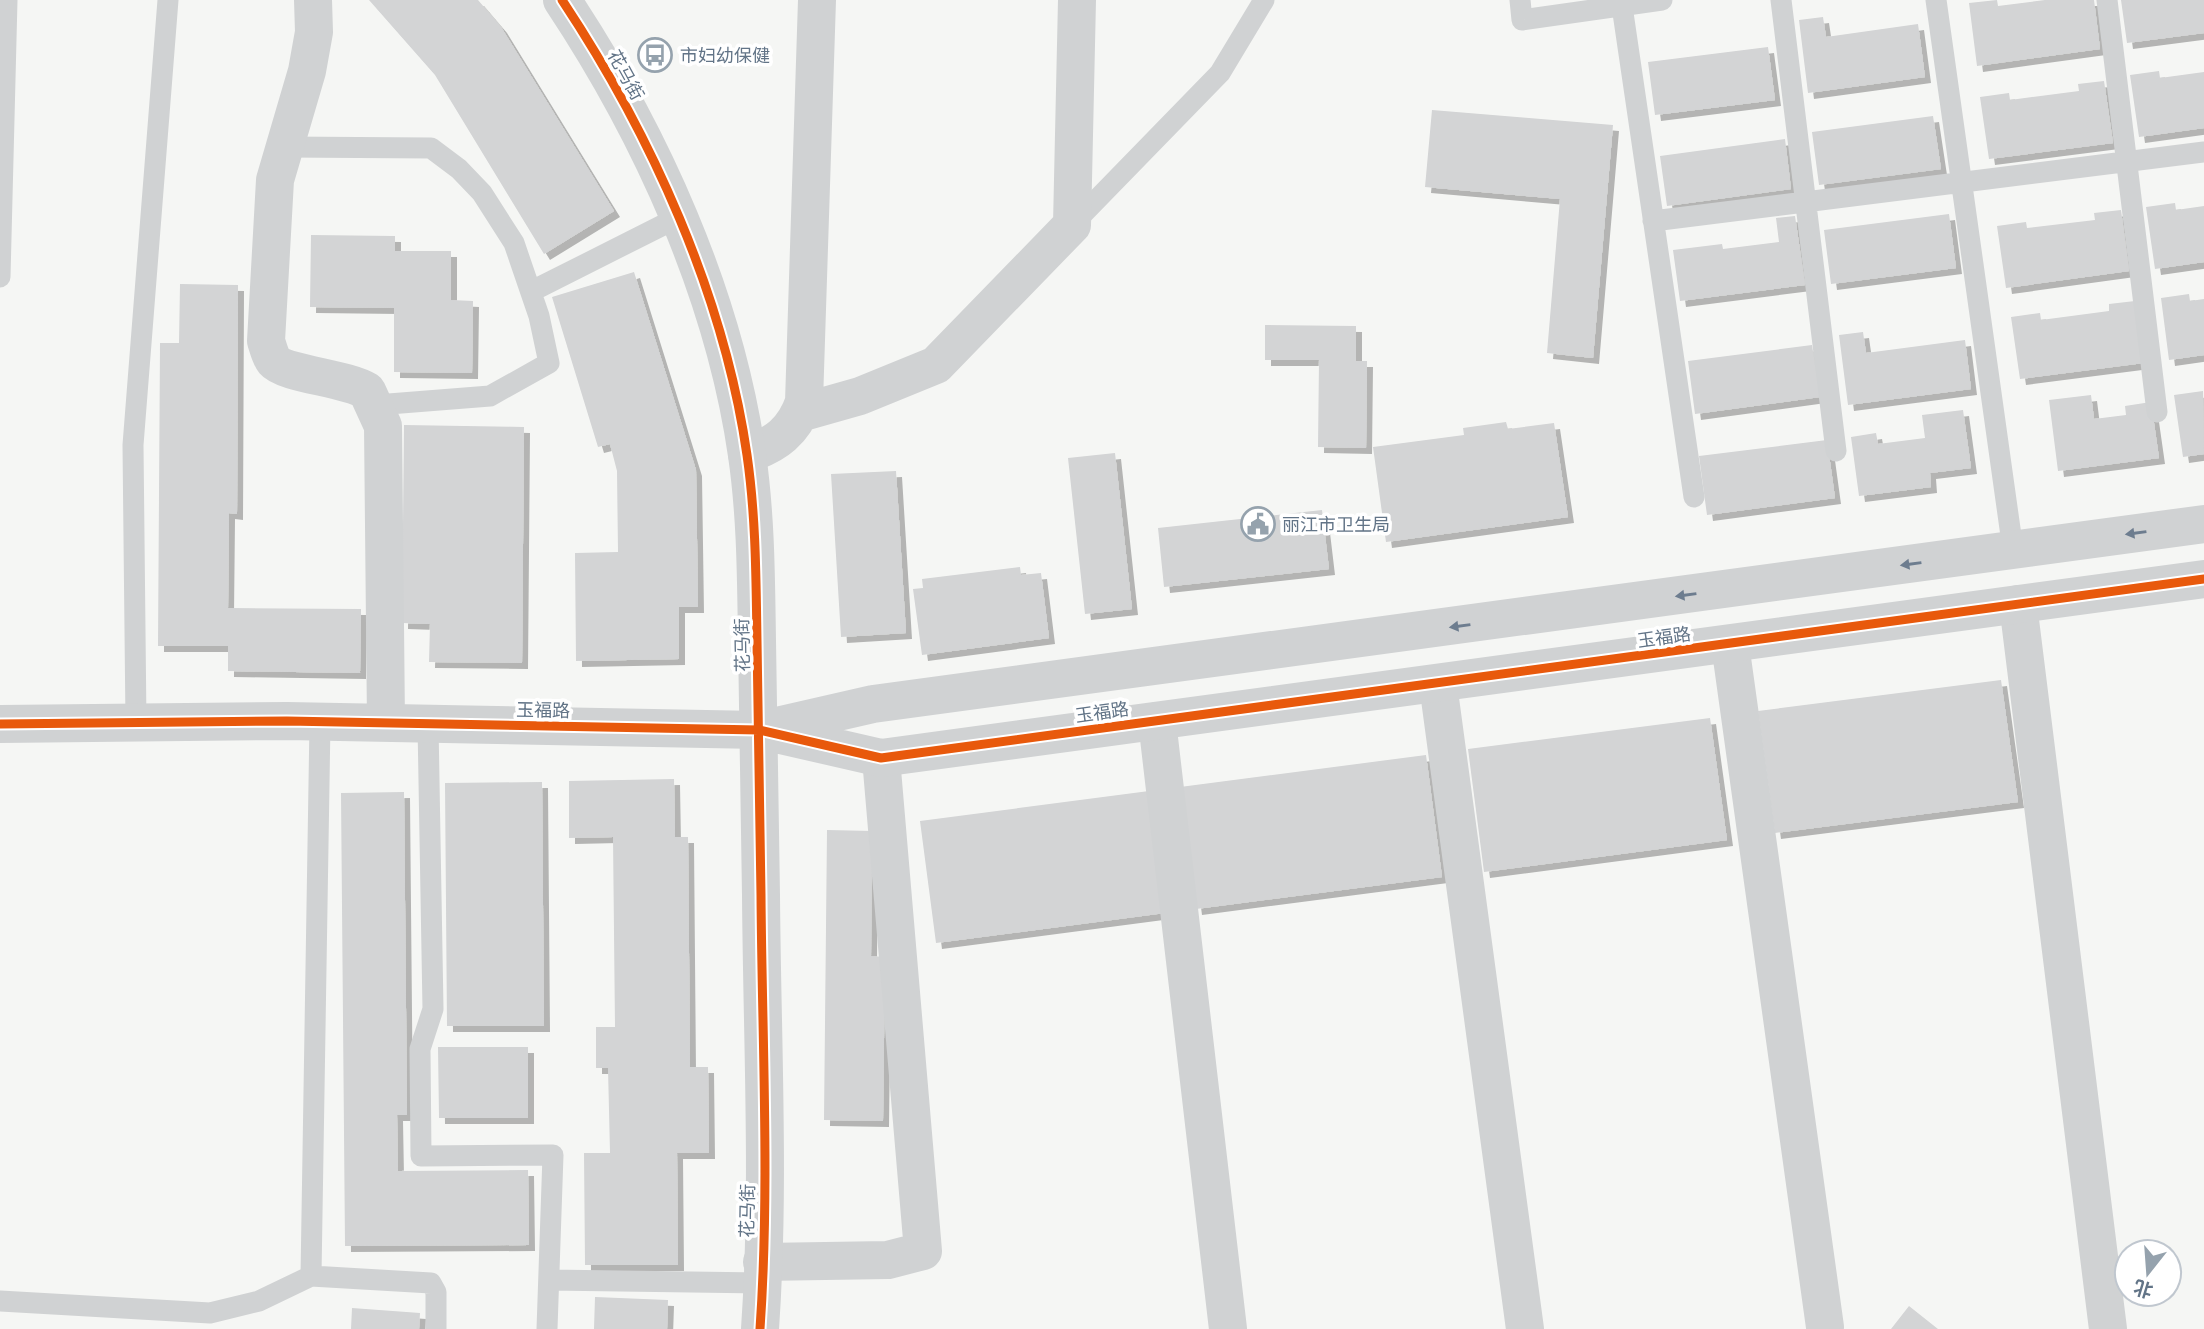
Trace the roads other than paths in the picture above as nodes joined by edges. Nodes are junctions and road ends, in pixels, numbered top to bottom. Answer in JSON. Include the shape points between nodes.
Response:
{"nodes":[{"id":1,"x":7,"y":0,"type":"edge"},
{"id":2,"x":168,"y":0,"type":"edge"},
{"id":3,"x":313,"y":0,"type":"edge"},
{"id":4,"x":562,"y":0,"type":"edge"},
{"id":5,"x":817,"y":0,"type":"edge"},
{"id":6,"x":1077,"y":0,"type":"edge"},
{"id":7,"x":1264,"y":0,"type":"edge"},
{"id":8,"x":1520,"y":0,"type":"edge"},
{"id":9,"x":1661,"y":0,"type":"edge"},
{"id":10,"x":1781,"y":0,"type":"edge"},
{"id":11,"x":1936,"y":0,"type":"edge"},
{"id":12,"x":2107,"y":0,"type":"edge"},
{"id":13,"x":1622,"y":6,"type":"junction"},
{"id":14,"x":285,"y":147,"type":"junction"},
{"id":15,"x":2204,"y":152,"type":"edge"},
{"id":16,"x":2127,"y":162,"type":"junction"},
{"id":17,"x":1962,"y":183,"type":"junction"},
{"id":18,"x":1806,"y":202,"type":"junction"},
{"id":19,"x":677,"y":218,"type":"junction"},
{"id":20,"x":1653,"y":221,"type":"junction"},
{"id":21,"x":1072,"y":225,"type":"junction"},
{"id":22,"x":0,"y":277,"type":"edge"},
{"id":23,"x":531,"y":291,"type":"junction"},
{"id":24,"x":376,"y":405,"type":"junction"},
{"id":25,"x":2157,"y":412,"type":"dead end"},
{"id":26,"x":800,"y":413,"type":"junction"},
{"id":27,"x":1836,"y":451,"type":"dead end"},
{"id":28,"x":747,"y":454,"type":"junction"},
{"id":29,"x":1694,"y":497,"type":"dead end"},
{"id":30,"x":2204,"y":524,"type":"edge"},
{"id":31,"x":2013,"y":550,"type":"junction"},
{"id":32,"x":2204,"y":579,"type":"edge"},
{"id":33,"x":2018,"y":604,"type":"junction"},
{"id":34,"x":1730,"y":644,"type":"junction"},
{"id":35,"x":1438,"y":684,"type":"junction"},
{"id":36,"x":1157,"y":721,"type":"junction"},
{"id":37,"x":320,"y":722,"type":"junction"},
{"id":38,"x":136,"y":723,"type":"junction"},
{"id":39,"x":386,"y":723,"type":"junction"},
{"id":40,"x":0,"y":724,"type":"edge"},
{"id":41,"x":428,"y":724,"type":"junction"},
{"id":42,"x":759,"y":730,"type":"junction"},
{"id":43,"x":881,"y":758,"type":"junction"},
{"id":44,"x":762,"y":1272,"type":"junction"},
{"id":45,"x":311,"y":1276,"type":"junction"},
{"id":46,"x":549,"y":1280,"type":"junction"},
{"id":47,"x":0,"y":1301,"type":"edge"},
{"id":48,"x":1825,"y":1327,"type":"dead end"},
{"id":49,"x":436,"y":1329,"type":"edge"},
{"id":50,"x":547,"y":1329,"type":"edge"},
{"id":51,"x":760,"y":1329,"type":"edge"},
{"id":52,"x":1228,"y":1329,"type":"edge"},
{"id":53,"x":1525,"y":1329,"type":"edge"},
{"id":54,"x":2108,"y":1329,"type":"edge"}],
"edges":[{"from":1,"to":22,"type":"lane"},
{"from":2,"to":38,"type":"lane","via":[[133,444]]},
{"from":3,"to":14,"type":"street","via":[[314,32],[307,71]]},
{"from":4,"to":19,"type":"street","name":"花马街","via":[[635,123]]},
{"from":5,"to":26,"type":"street","via":[[804,402]]},
{"from":6,"to":21,"type":"street"},
{"from":7,"to":21,"type":"lane","via":[[1220,73]]},
{"from":8,"to":13,"type":"lane","via":[[1522,20]]},
{"from":9,"to":13,"type":"lane"},
{"from":10,"to":18,"type":"lane"},
{"from":11,"to":17,"type":"lane"},
{"from":12,"to":16,"type":"lane"},
{"from":13,"to":20,"type":"lane"},
{"from":14,"to":23,"type":"lane","via":[[431,148],[458,169],[502,221]]},
{"from":14,"to":24,"type":"street","via":[[275,180],[266,341],[281,367],[359,386]]},
{"from":15,"to":16,"type":"lane"},
{"from":16,"to":17,"type":"lane"},
{"from":16,"to":25,"type":"lane"},
{"from":17,"to":18,"type":"lane"},
{"from":17,"to":31,"type":"lane"},
{"from":18,"to":20,"type":"lane"},
{"from":18,"to":27,"type":"lane"},
{"from":19,"to":23,"type":"lane"},
{"from":19,"to":28,"type":"street","name":"花马街","via":[[724,345]]},
{"from":20,"to":29,"type":"lane"},
{"from":21,"to":26,"type":"street","via":[[936,365],[860,396]]},
{"from":23,"to":24,"type":"lane","via":[[549,363],[490,396]]},
{"from":24,"to":39,"type":"street","via":[[383,425]]},
{"from":26,"to":28,"type":"street","via":[[782,438]]},
{"from":28,"to":42,"type":"street","name":"花马街","via":[[755,516]]},
{"from":30,"to":31,"type":"street","name":"玉福路","one_way":true},
{"from":31,"to":42,"type":"street","name":"玉福路","one_way":true,"via":[[873,704]]},
{"from":32,"to":33,"type":"street","name":"玉福路"},
{"from":33,"to":34,"type":"street","name":"玉福路"},
{"from":33,"to":54,"type":"street"},
{"from":34,"to":35,"type":"street","name":"玉福路"},
{"from":34,"to":48,"type":"street"},
{"from":35,"to":36,"type":"street","name":"玉福路"},
{"from":35,"to":53,"type":"street"},
{"from":36,"to":43,"type":"street","name":"玉福路"},
{"from":36,"to":52,"type":"street"},
{"from":37,"to":38,"type":"street","name":"玉福路"},
{"from":37,"to":39,"type":"street","name":"玉福路"},
{"from":37,"to":45,"type":"lane"},
{"from":38,"to":40,"type":"street","name":"玉福路"},
{"from":39,"to":41,"type":"street","name":"玉福路"},
{"from":41,"to":42,"type":"street","name":"玉福路"},
{"from":41,"to":46,"type":"lane","via":[[433,1009],[420,1049],[421,1156],[553,1155]]},
{"from":42,"to":43,"type":"street","name":"玉福路"},
{"from":42,"to":44,"type":"street","name":"花马街"},
{"from":43,"to":44,"type":"street","via":[[923,1251]]},
{"from":44,"to":46,"type":"lane"},
{"from":44,"to":51,"type":"street","name":"花马街"},
{"from":45,"to":47,"type":"lane","via":[[259,1301],[210,1313]]},
{"from":45,"to":49,"type":"lane","via":[[431,1283],[436,1292]]},
{"from":46,"to":50,"type":"lane"}]}
